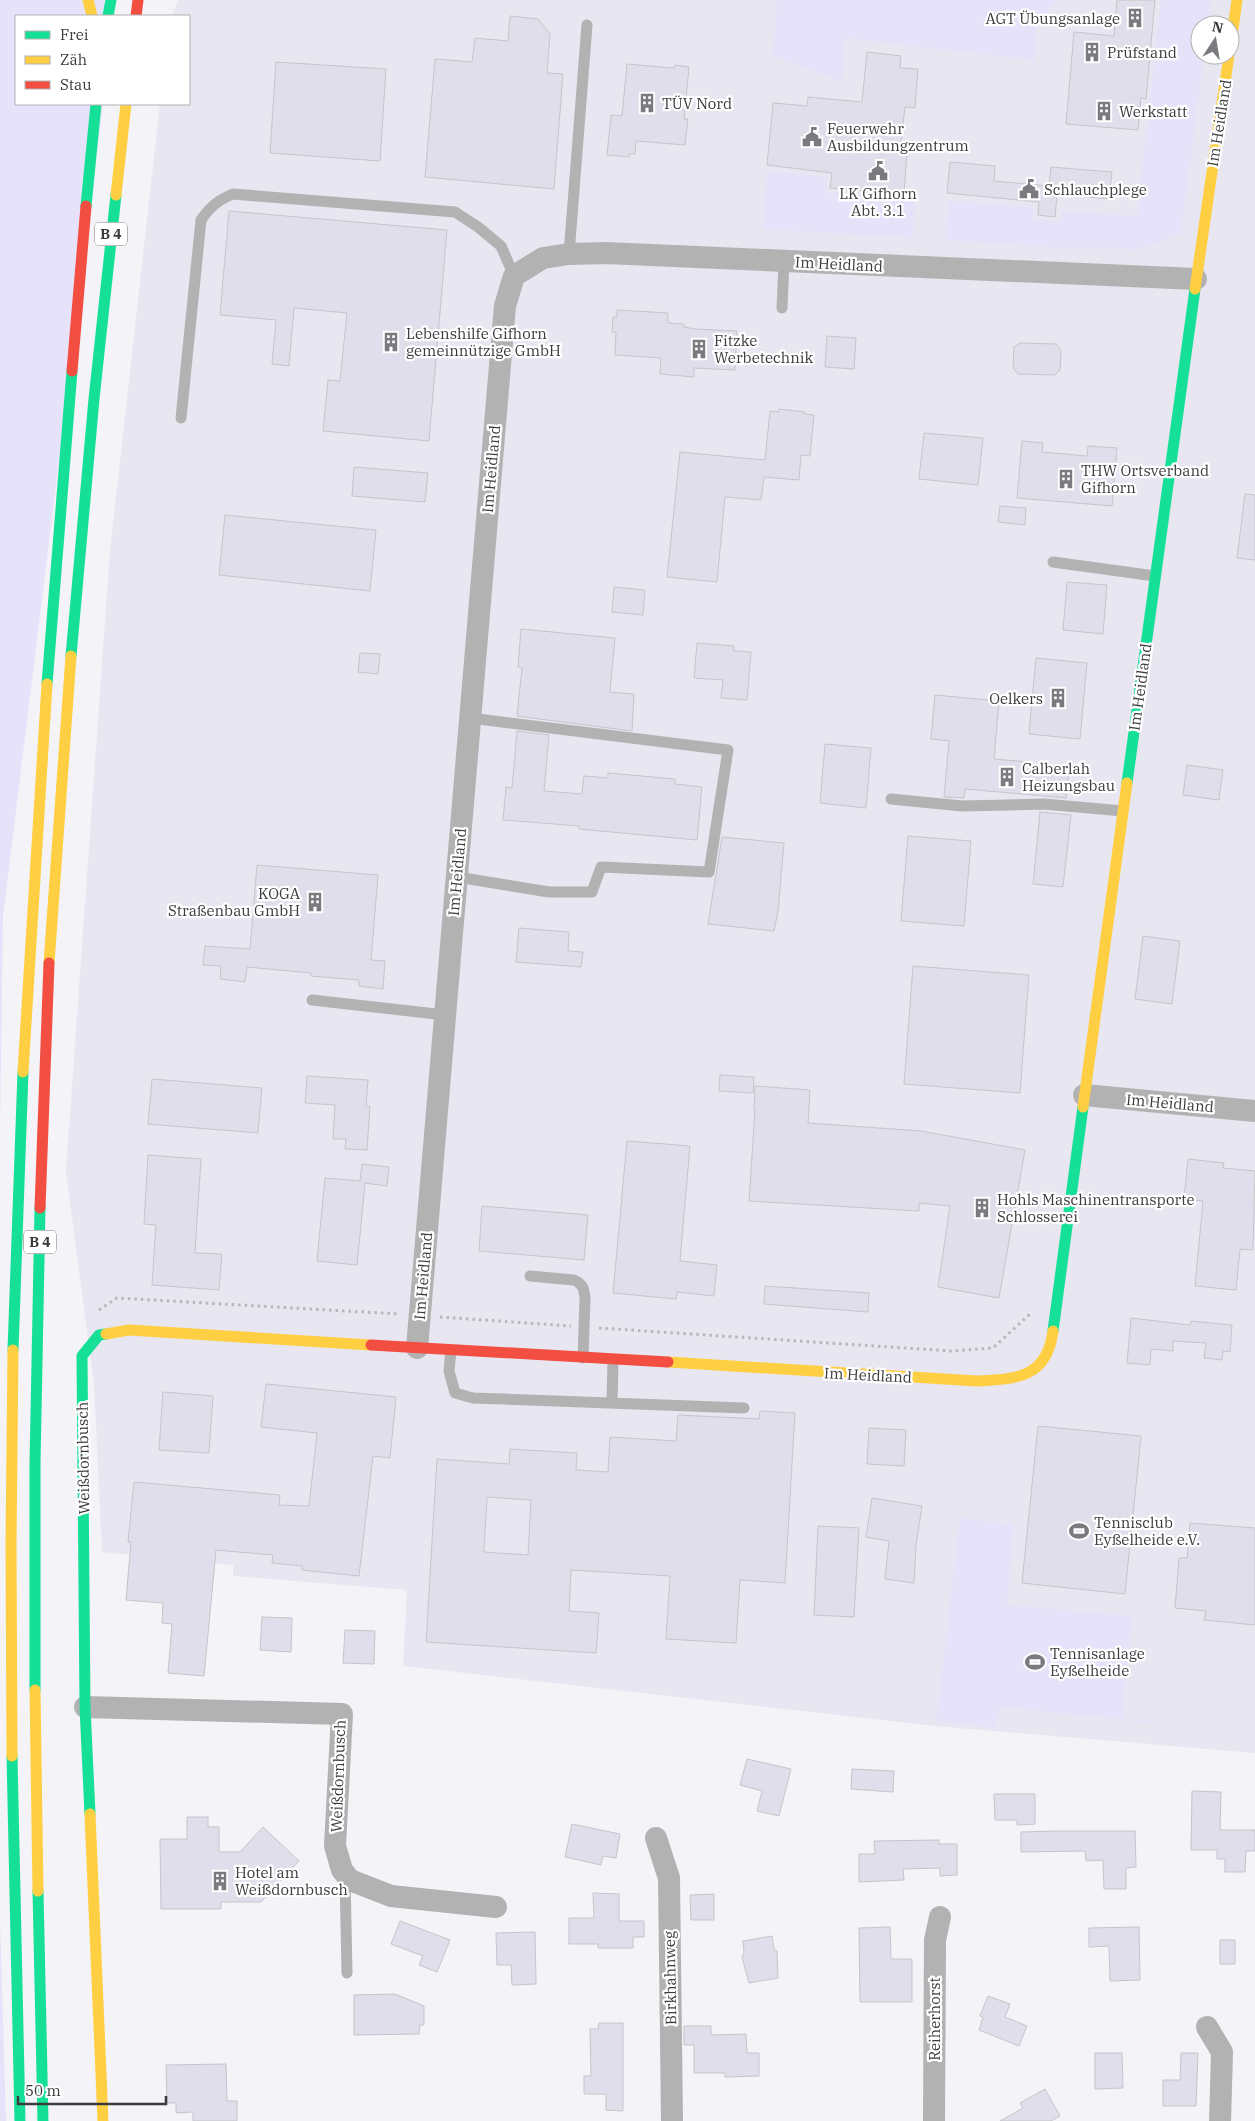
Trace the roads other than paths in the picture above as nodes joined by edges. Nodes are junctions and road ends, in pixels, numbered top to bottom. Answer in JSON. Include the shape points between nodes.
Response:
{"nodes":[{"id":1,"x":88,"y":0,"type":"edge"},
{"id":2,"x":111,"y":0,"type":"edge"},
{"id":3,"x":139,"y":0,"type":"edge"},
{"id":4,"x":1238,"y":0,"type":"edge"},
{"id":5,"x":136,"y":14,"type":"edge"},
{"id":6,"x":92,"y":15,"type":"edge"},
{"id":7,"x":108,"y":15,"type":"edge"},
{"id":8,"x":1236,"y":15,"type":"edge"},
{"id":9,"x":587,"y":25,"type":"dead end"},
{"id":10,"x":1228,"y":65,"type":"edge"},
{"id":11,"x":96,"y":105,"type":"edge"},
{"id":12,"x":126,"y":105,"type":"edge"},
{"id":13,"x":569,"y":254,"type":"junction"},
{"id":14,"x":784,"y":261,"type":"junction"},
{"id":15,"x":514,"y":276,"type":"junction"},
{"id":16,"x":1196,"y":279,"type":"junction"},
{"id":17,"x":782,"y":308,"type":"dead end"},
{"id":18,"x":181,"y":418,"type":"dead end"},
{"id":19,"x":1054,"y":562,"type":"dead end"},
{"id":20,"x":1155,"y":576,"type":"junction"},
{"id":21,"x":470,"y":718,"type":"junction"},
{"id":22,"x":891,"y":799,"type":"dead end"},
{"id":23,"x":1123,"y":811,"type":"junction"},
{"id":24,"x":457,"y":877,"type":"junction"},
{"id":25,"x":312,"y":1000,"type":"dead end"},
{"id":26,"x":445,"y":1014,"type":"junction"},
{"id":27,"x":1084,"y":1095,"type":"junction"},
{"id":28,"x":1255,"y":1111,"type":"edge"},
{"id":29,"x":530,"y":1276,"type":"dead end"},
{"id":30,"x":129,"y":1330,"type":"joint"},
{"id":31,"x":417,"y":1348,"type":"junction"},
{"id":32,"x":451,"y":1350,"type":"junction"},
{"id":33,"x":583,"y":1358,"type":"junction"},
{"id":34,"x":613,"y":1360,"type":"junction"},
{"id":35,"x":612,"y":1402,"type":"junction"},
{"id":36,"x":744,"y":1408,"type":"dead end"},
{"id":37,"x":85,"y":1707,"type":"junction"},
{"id":38,"x":656,"y":1838,"type":"dead end"},
{"id":39,"x":345,"y":1874,"type":"junction"},
{"id":40,"x":496,"y":1907,"type":"dead end"},
{"id":41,"x":940,"y":1916,"type":"dead end"},
{"id":42,"x":347,"y":1973,"type":"dead end"},
{"id":43,"x":1207,"y":2026,"type":"dead end"},
{"id":44,"x":20,"y":2121,"type":"edge"},
{"id":45,"x":43,"y":2121,"type":"edge"},
{"id":46,"x":103,"y":2121,"type":"edge"},
{"id":47,"x":672,"y":2121,"type":"edge"},
{"id":48,"x":934,"y":2121,"type":"edge"},
{"id":49,"x":1220,"y":2121,"type":"edge"}],
"edges":[{"from":1,"to":6,"type":"main road"},
{"from":2,"to":7,"type":"main road"},
{"from":3,"to":5,"type":"main road"},
{"from":4,"to":8,"type":"main road"},
{"from":9,"to":13,"type":"lane"},
{"from":10,"to":16,"type":"main road","name":"Im Heidland"},
{"from":11,"to":44,"type":"main road","number":"B 4","via":[[74,334],[36,819],[18,1200],[11,1673],[13,1914]]},
{"from":12,"to":45,"type":"main road","number":"B 4","via":[[96,364],[74,621],[53,894],[42,1154],[35,1656]]},
{"from":13,"to":14,"type":"street","name":"Im Heidland"},
{"from":13,"to":15,"type":"street","name":"Im Heidland","via":[[543,258]]},
{"from":14,"to":16,"type":"street","name":"Im Heidland"},
{"from":14,"to":17,"type":"lane"},
{"from":15,"to":18,"type":"lane","via":[[501,246],[455,212],[233,194],[220,200],[201,220]]},
{"from":15,"to":21,"type":"street","name":"Im Heidland","via":[[505,306]]},
{"from":16,"to":20,"type":"main road","name":"Im Heidland"},
{"from":19,"to":20,"type":"lane"},
{"from":20,"to":23,"type":"main road","name":"Im Heidland"},
{"from":21,"to":24,"type":"street","name":"Im Heidland"},
{"from":21,"to":24,"type":"lane","via":[[728,750],[709,872],[600,867],[592,892],[549,892]]},
{"from":22,"to":23,"type":"lane","via":[[962,806],[1044,804]]},
{"from":23,"to":27,"type":"main road","name":"Im Heidland"},
{"from":24,"to":26,"type":"street","name":"Im Heidland"},
{"from":25,"to":26,"type":"lane"},
{"from":26,"to":31,"type":"street","name":"Im Heidland"},
{"from":27,"to":28,"type":"street","name":"Im Heidland"},
{"from":27,"to":34,"type":"main road","name":"Im Heidland","via":[[1052,1346],[1035,1370],[1011,1380],[977,1381]]},
{"from":29,"to":33,"type":"lane","via":[[574,1280],[584,1288]]},
{"from":30,"to":31,"type":"main road","name":"Im Heidland"},
{"from":30,"to":37,"type":"main road","name":"Weißdornbusch","via":[[98,1335],[82,1356]]},
{"from":31,"to":32,"type":"main road","name":"Im Heidland"},
{"from":32,"to":33,"type":"main road","name":"Im Heidland"},
{"from":32,"to":35,"type":"lane","via":[[449,1371],[455,1392],[473,1398]]},
{"from":33,"to":34,"type":"main road","name":"Im Heidland"},
{"from":34,"to":35,"type":"lane"},
{"from":35,"to":36,"type":"lane"},
{"from":37,"to":39,"type":"street","name":"Weißdornbusch","via":[[342,1714],[335,1846]]},
{"from":37,"to":46,"type":"main road","name":"Weißdornbusch"},
{"from":38,"to":47,"type":"street","name":"Birkhahnweg","via":[[669,1878]]},
{"from":39,"to":40,"type":"street","via":[[350,1880],[390,1896]]},
{"from":39,"to":42,"type":"lane"},
{"from":41,"to":48,"type":"street","name":"Reiherhorst","via":[[935,1940]]},
{"from":43,"to":49,"type":"street","via":[[1222,2052]]}]}
